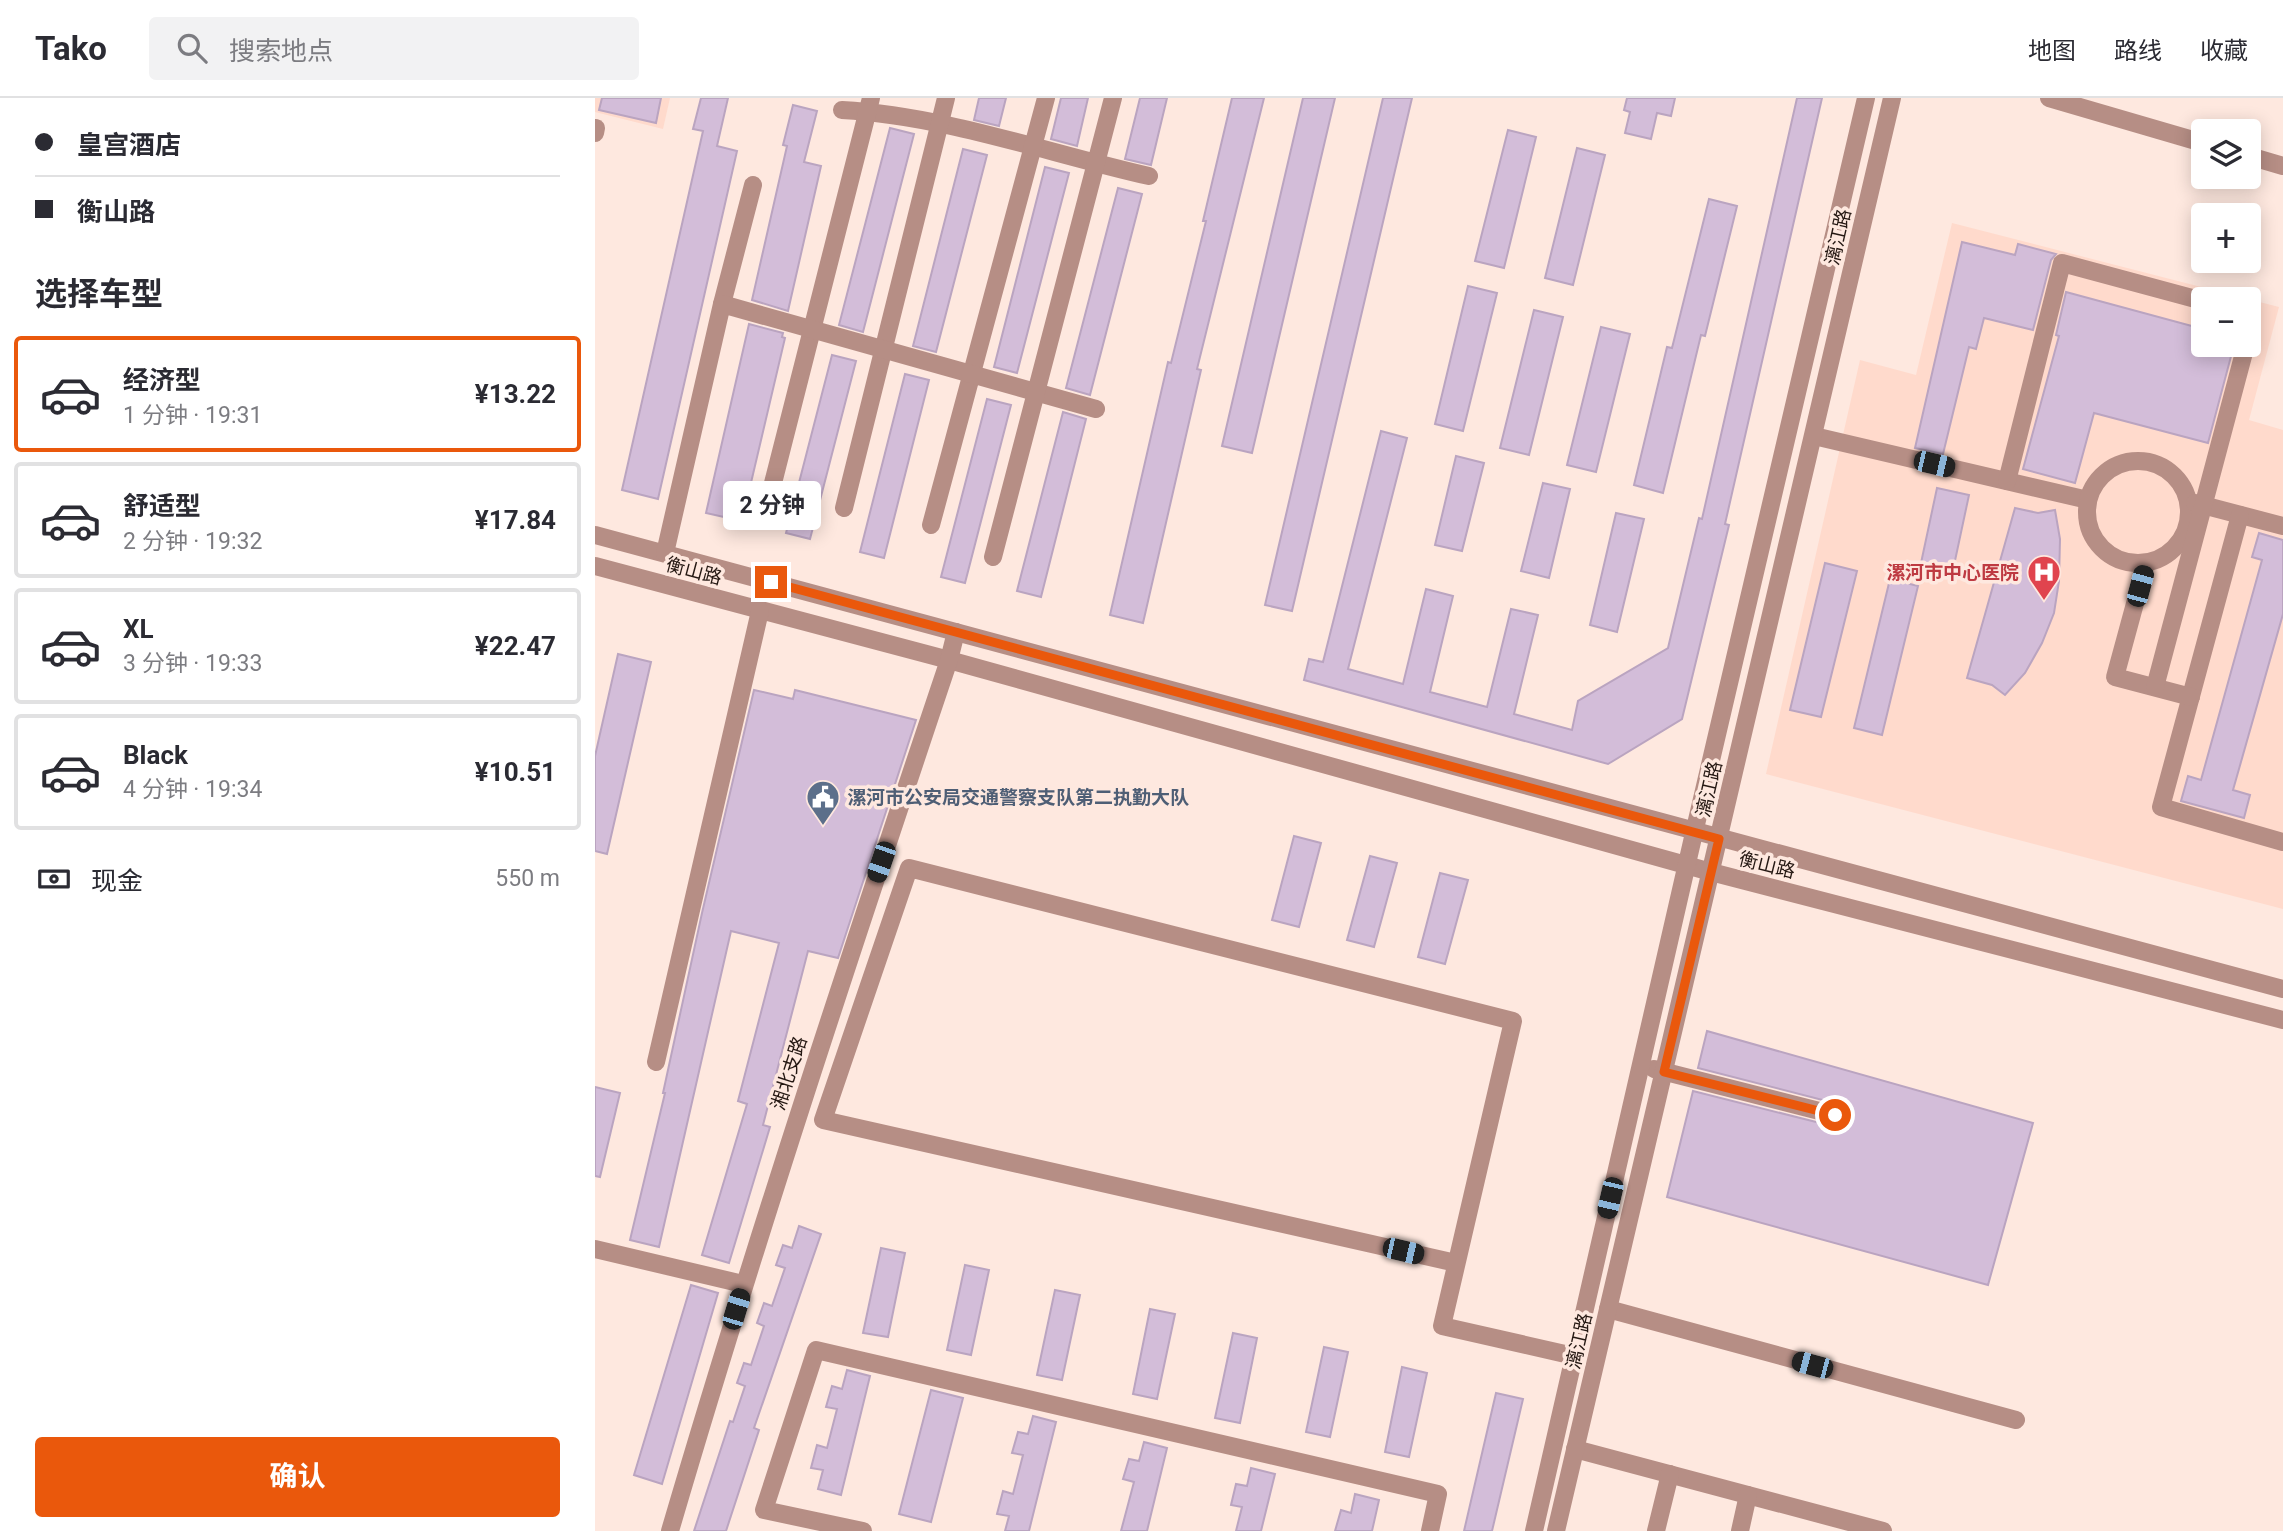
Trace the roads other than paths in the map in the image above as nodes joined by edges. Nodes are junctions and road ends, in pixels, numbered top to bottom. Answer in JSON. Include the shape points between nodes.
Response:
{"nodes":[{"id":1,"x":946,"y":98,"type":"edge"},
{"id":2,"x":1046,"y":98,"type":"edge"},
{"id":3,"x":1113,"y":98,"type":"edge"},
{"id":4,"x":1866,"y":98,"type":"edge"},
{"id":5,"x":1892,"y":98,"type":"edge"},
{"id":6,"x":2049,"y":98,"type":"edge"},
{"id":7,"x":869,"y":105,"type":"edge"},
{"id":8,"x":842,"y":110,"type":"dead end"},
{"id":9,"x":940,"y":123,"type":"junction"},
{"id":10,"x":2191,"y":139,"type":"edge"},
{"id":11,"x":1033,"y":147,"type":"junction"},
{"id":12,"x":2261,"y":160,"type":"edge"},
{"id":13,"x":1096,"y":164,"type":"junction"},
{"id":14,"x":2283,"y":166,"type":"edge"},
{"id":15,"x":1149,"y":176,"type":"dead end"},
{"id":16,"x":753,"y":185,"type":"dead end"},
{"id":17,"x":2191,"y":298,"type":"edge"},
{"id":18,"x":722,"y":304,"type":"junction"},
{"id":19,"x":814,"y":330,"type":"junction"},
{"id":20,"x":883,"y":349,"type":"junction"},
{"id":21,"x":2242,"y":357,"type":"edge"},
{"id":22,"x":972,"y":374,"type":"junction"},
{"id":23,"x":1036,"y":392,"type":"junction"},
{"id":24,"x":1096,"y":409,"type":"dead end"},
{"id":25,"x":1814,"y":436,"type":"junction"},
{"id":26,"x":2007,"y":481,"type":"junction"},
{"id":27,"x":772,"y":487,"type":"dead end"},
{"id":28,"x":2088,"y":500,"type":"junction"},
{"id":29,"x":2196,"y":503,"type":"junction"},
{"id":30,"x":843,"y":508,"type":"dead end"},
{"id":31,"x":2240,"y":515,"type":"junction"},
{"id":32,"x":931,"y":525,"type":"dead end"},
{"id":33,"x":2283,"y":526,"type":"edge"},
{"id":34,"x":595,"y":535,"type":"edge"},
{"id":35,"x":665,"y":553,"type":"junction"},
{"id":36,"x":993,"y":557,"type":"dead end"},
{"id":37,"x":2146,"y":563,"type":"junction"},
{"id":38,"x":595,"y":566,"type":"edge"},
{"id":39,"x":760,"y":611,"type":"junction"},
{"id":40,"x":957,"y":632,"type":"junction"},
{"id":41,"x":949,"y":660,"type":"junction"},
{"id":42,"x":2155,"y":687,"type":"junction"},
{"id":43,"x":2191,"y":697,"type":"junction"},
{"id":44,"x":1694,"y":833,"type":"junction"},
{"id":45,"x":1719,"y":839,"type":"junction"},
{"id":46,"x":2283,"y":842,"type":"edge"},
{"id":47,"x":1686,"y":866,"type":"junction"},
{"id":48,"x":1711,"y":872,"type":"junction"},
{"id":49,"x":2283,"y":989,"type":"edge"},
{"id":50,"x":2283,"y":1020,"type":"edge"},
{"id":51,"x":656,"y":1062,"type":"dead end"},
{"id":52,"x":1640,"y":1066,"type":"junction"},
{"id":53,"x":1664,"y":1072,"type":"junction"},
{"id":54,"x":1835,"y":1115,"type":"dead end"},
{"id":55,"x":595,"y":1249,"type":"edge"},
{"id":56,"x":1456,"y":1263,"type":"junction"},
{"id":57,"x":743,"y":1284,"type":"junction"},
{"id":58,"x":1608,"y":1309,"type":"junction"},
{"id":59,"x":1574,"y":1356,"type":"junction"},
{"id":60,"x":2016,"y":1420,"type":"dead end"},
{"id":61,"x":1575,"y":1449,"type":"junction"},
{"id":62,"x":1670,"y":1474,"type":"junction"},
{"id":63,"x":1748,"y":1495,"type":"junction"},
{"id":64,"x":1845,"y":1526,"type":"edge"},
{"id":65,"x":670,"y":1531,"type":"edge"},
{"id":66,"x":863,"y":1531,"type":"edge"},
{"id":67,"x":1430,"y":1531,"type":"edge"},
{"id":68,"x":1534,"y":1531,"type":"edge"},
{"id":69,"x":1556,"y":1531,"type":"edge"},
{"id":70,"x":1657,"y":1531,"type":"edge"},
{"id":71,"x":1740,"y":1531,"type":"edge"},
{"id":72,"x":1883,"y":1531,"type":"edge"}],
"edges":[{"from":1,"to":9,"type":"street"},
{"from":2,"to":11,"type":"street"},
{"from":3,"to":13,"type":"street"},
{"from":4,"to":44,"type":"street","name":"漓江路"},
{"from":5,"to":25,"type":"street","name":"漓江路"},
{"from":6,"to":10,"type":"street"},
{"from":7,"to":8,"type":"street"},
{"from":7,"to":9,"type":"street"},
{"from":7,"to":19,"type":"street"},
{"from":9,"to":11,"type":"street"},
{"from":9,"to":20,"type":"street"},
{"from":11,"to":13,"type":"street"},
{"from":11,"to":22,"type":"street"},
{"from":12,"to":14,"type":"street"},
{"from":13,"to":15,"type":"street"},
{"from":13,"to":23,"type":"street"},
{"from":16,"to":18,"type":"street"},
{"from":17,"to":26,"type":"street","via":[[2062,263]]},
{"from":18,"to":19,"type":"street"},
{"from":18,"to":35,"type":"street"},
{"from":19,"to":20,"type":"street"},
{"from":19,"to":27,"type":"street"},
{"from":20,"to":22,"type":"street"},
{"from":20,"to":30,"type":"street"},
{"from":21,"to":29,"type":"street"},
{"from":22,"to":23,"type":"street"},
{"from":22,"to":32,"type":"street"},
{"from":23,"to":24,"type":"street"},
{"from":23,"to":36,"type":"street"},
{"from":25,"to":26,"type":"street"},
{"from":25,"to":45,"type":"street","name":"漓江路"},
{"from":26,"to":28,"type":"street"},
{"from":28,"to":29,"type":"street","via":[[2106,472],[2138,461],[2170,472]]},
{"from":28,"to":37,"type":"street","via":[[2089,526],[2101,547],[2114,558]]},
{"from":29,"to":31,"type":"street"},
{"from":29,"to":37,"type":"street","via":[[2184,534],[2168,552]]},
{"from":29,"to":42,"type":"street"},
{"from":31,"to":33,"type":"street"},
{"from":31,"to":43,"type":"street"},
{"from":34,"to":35,"type":"street","name":"衡山路"},
{"from":35,"to":40,"type":"street","name":"衡山路"},
{"from":37,"to":42,"type":"street","via":[[2115,677]]},
{"from":38,"to":39,"type":"street","name":"衡山路"},
{"from":39,"to":41,"type":"street","name":"衡山路"},
{"from":39,"to":51,"type":"street"},
{"from":40,"to":41,"type":"street","name":"湘北支路"},
{"from":40,"to":44,"type":"street","name":"衡山路"},
{"from":41,"to":47,"type":"street","name":"衡山路"},
{"from":41,"to":57,"type":"street","name":"湘北支路"},
{"from":42,"to":43,"type":"street"},
{"from":43,"to":46,"type":"street","via":[[2161,807]]},
{"from":44,"to":45,"type":"street","name":"衡山路"},
{"from":44,"to":47,"type":"street","name":"漓江路"},
{"from":45,"to":48,"type":"street","name":"漓江路"},
{"from":45,"to":49,"type":"street","name":"衡山路"},
{"from":47,"to":48,"type":"street","name":"衡山路"},
{"from":47,"to":52,"type":"street","name":"漓江路"},
{"from":48,"to":50,"type":"street","name":"衡山路"},
{"from":48,"to":53,"type":"street","name":"漓江路"},
{"from":52,"to":53,"type":"street"},
{"from":52,"to":59,"type":"street","name":"漓江路"},
{"from":53,"to":54,"type":"street"},
{"from":53,"to":58,"type":"street","name":"漓江路"},
{"from":55,"to":57,"type":"street"},
{"from":56,"to":56,"type":"street","via":[[1513,1021],[909,867],[823,1120]]},
{"from":56,"to":59,"type":"street","via":[[1442,1326]]},
{"from":57,"to":65,"type":"street","name":"湘北支路"},
{"from":58,"to":60,"type":"street"},
{"from":58,"to":61,"type":"street","name":"漓江路"},
{"from":59,"to":68,"type":"street","name":"漓江路"},
{"from":61,"to":62,"type":"street"},
{"from":61,"to":69,"type":"street","name":"漓江路"},
{"from":62,"to":63,"type":"street"},
{"from":62,"to":70,"type":"street"},
{"from":63,"to":64,"type":"street"},
{"from":63,"to":71,"type":"street"},
{"from":64,"to":72,"type":"street"},
{"from":66,"to":67,"type":"street","via":[[764,1510],[816,1350],[1438,1494]]}]}
